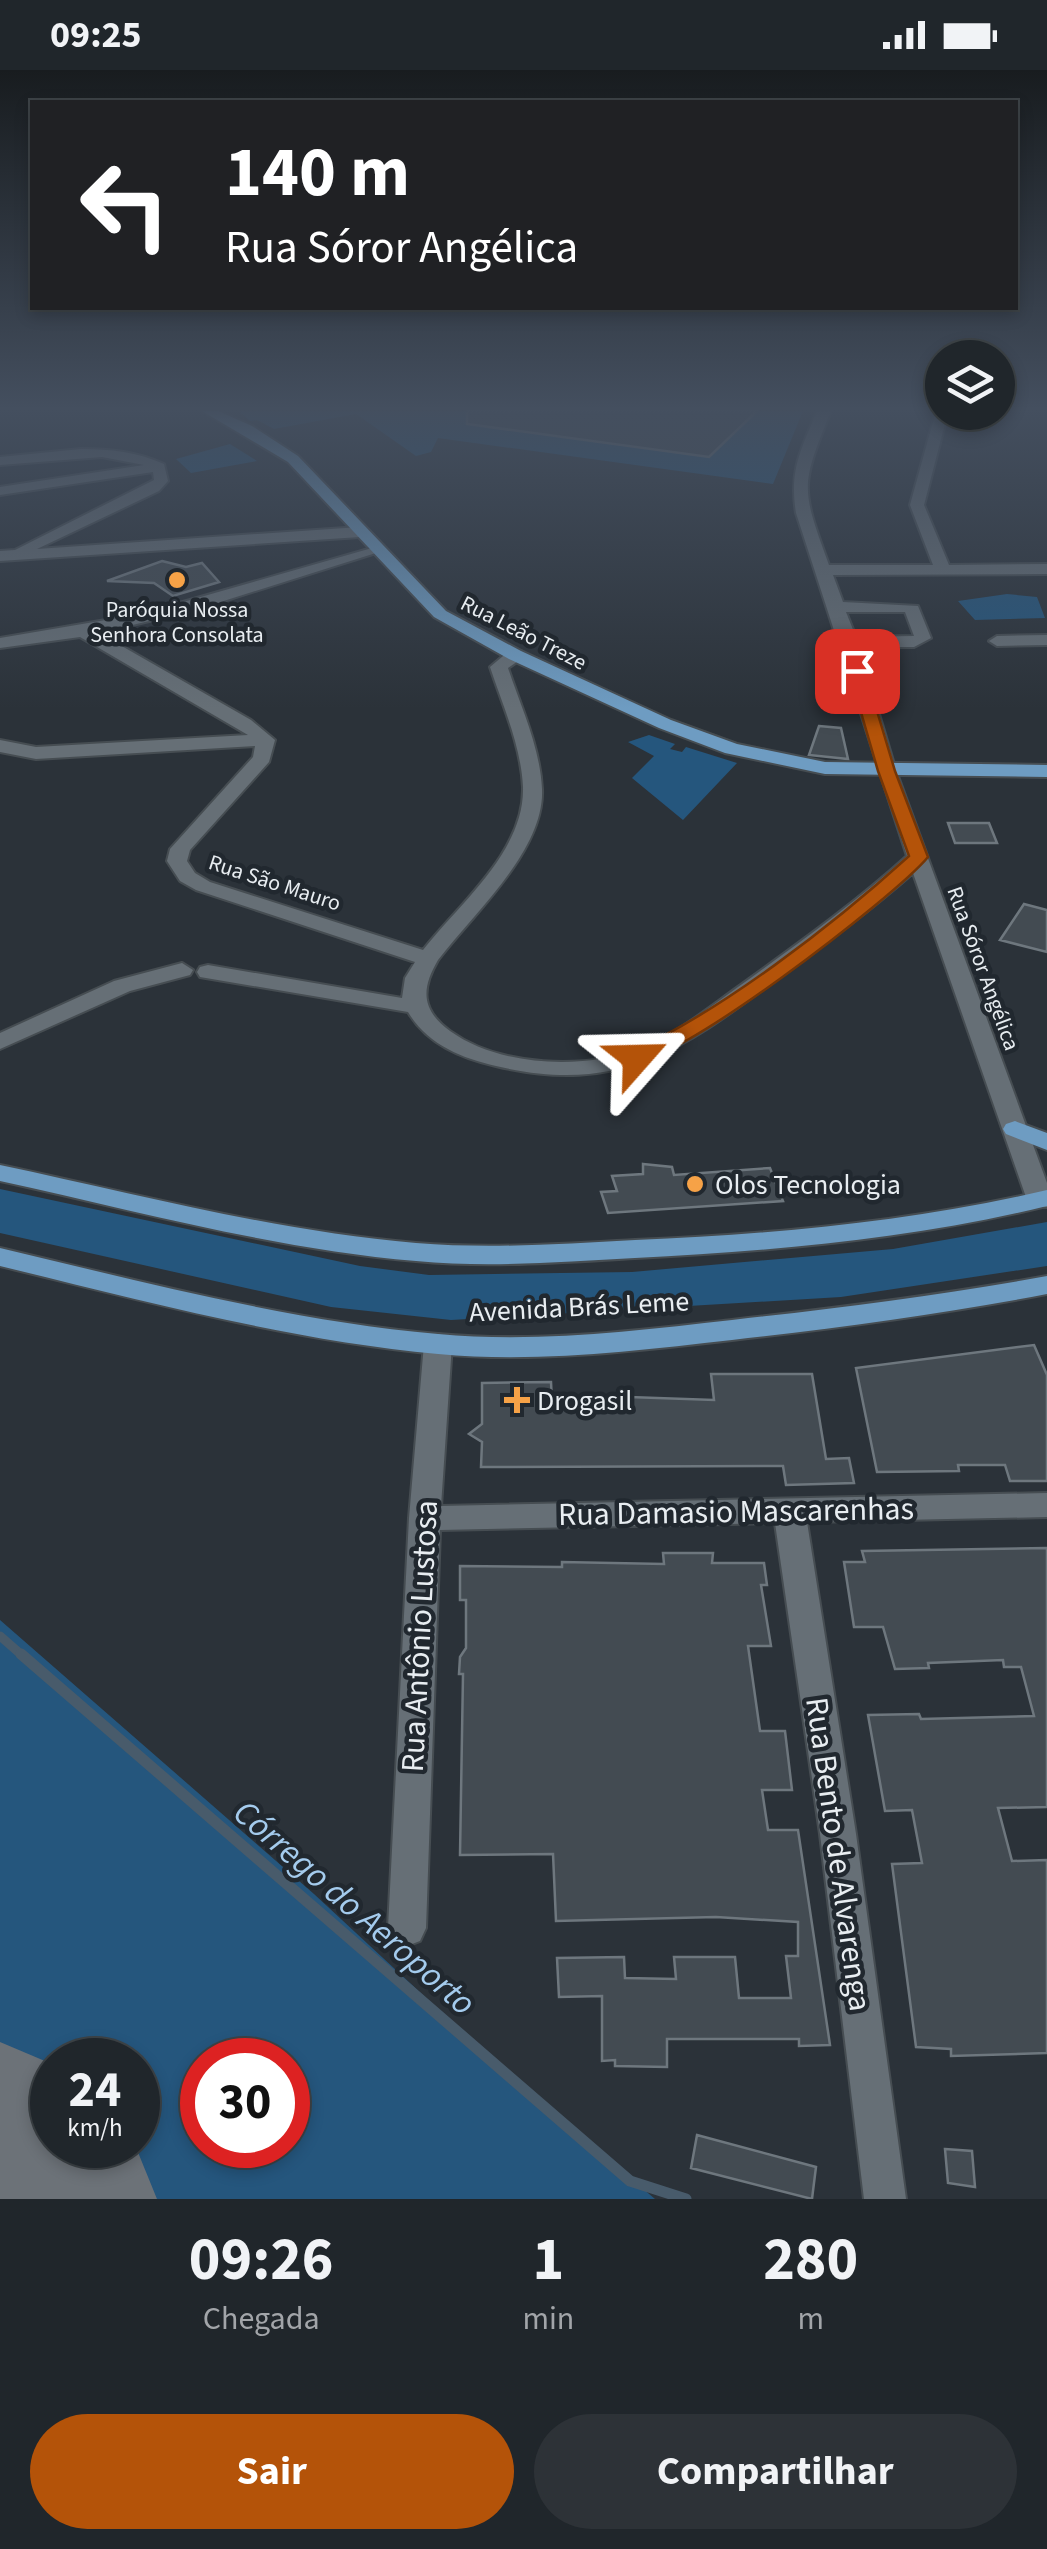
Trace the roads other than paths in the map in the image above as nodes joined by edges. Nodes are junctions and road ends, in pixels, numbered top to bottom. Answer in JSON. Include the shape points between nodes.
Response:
{"nodes":[{"id":1,"x":105,"y":510,"type":"edge"},
{"id":2,"x":340,"y":510,"type":"edge"},
{"id":3,"x":802,"y":510,"type":"edge"},
{"id":4,"x":918,"y":510,"type":"edge"},
{"id":5,"x":360,"y":532,"type":"junction"},
{"id":6,"x":374,"y":549,"type":"junction"},
{"id":7,"x":5,"y":556,"type":"edge"},
{"id":8,"x":1047,"y":569,"type":"edge"},
{"id":9,"x":823,"y":570,"type":"junction"},
{"id":10,"x":943,"y":570,"type":"junction"},
{"id":11,"x":836,"y":607,"type":"junction"},
{"id":12,"x":86,"y":633,"type":"junction"},
{"id":13,"x":1047,"y":640,"type":"edge"},
{"id":14,"x":849,"y":642,"type":"junction"},
{"id":15,"x":997,"y":642,"type":"dead end"},
{"id":16,"x":0,"y":643,"type":"edge"},
{"id":17,"x":515,"y":655,"type":"junction"},
{"id":18,"x":266,"y":740,"type":"junction"},
{"id":19,"x":0,"y":746,"type":"edge"},
{"id":20,"x":886,"y":771,"type":"junction"},
{"id":21,"x":1047,"y":772,"type":"edge"},
{"id":22,"x":918,"y":857,"type":"junction"},
{"id":23,"x":428,"y":958,"type":"junction"},
{"id":24,"x":418,"y":1007,"type":"junction"},
{"id":25,"x":0,"y":1042,"type":"edge"},
{"id":26,"x":1014,"y":1129,"type":"junction"},
{"id":27,"x":1047,"y":1142,"type":"edge"},
{"id":28,"x":0,"y":1173,"type":"edge"},
{"id":29,"x":1043,"y":1199,"type":"edge"},
{"id":30,"x":0,"y":1257,"type":"edge"},
{"id":31,"x":1047,"y":1285,"type":"edge"},
{"id":32,"x":438,"y":1344,"type":"junction"},
{"id":33,"x":1047,"y":1506,"type":"edge"},
{"id":34,"x":789,"y":1509,"type":"junction"},
{"id":35,"x":425,"y":1518,"type":"junction"},
{"id":36,"x":408,"y":1928,"type":"dead end"},
{"id":37,"x":884,"y":2199,"type":"edge"}],
"edges":[{"from":1,"to":7,"type":"street"},
{"from":2,"to":5,"type":"main road","name":"Rua Leão Treze"},
{"from":3,"to":9,"type":"street","name":"Rua Sóror Angélica"},
{"from":4,"to":10,"type":"street"},
{"from":5,"to":6,"type":"main road","name":"Rua Leão Treze"},
{"from":5,"to":7,"type":"street"},
{"from":6,"to":12,"type":"street"},
{"from":6,"to":17,"type":"main road","name":"Rua Leão Treze","via":[[440,614]]},
{"from":8,"to":10,"type":"street"},
{"from":9,"to":10,"type":"street"},
{"from":9,"to":11,"type":"street","name":"Rua Sóror Angélica"},
{"from":11,"to":14,"type":"street","name":"Rua Sóror Angélica"},
{"from":11,"to":14,"type":"street","via":[[908,607],[923,638]]},
{"from":12,"to":16,"type":"street"},
{"from":12,"to":18,"type":"street"},
{"from":13,"to":15,"type":"street"},
{"from":14,"to":20,"type":"street","name":"Rua Sóror Angélica"},
{"from":17,"to":20,"type":"main road","name":"Rua Leão Treze","via":[[732,748],[825,768]]},
{"from":17,"to":23,"type":"street","via":[[499,667],[530,771],[528,824],[511,856]]},
{"from":18,"to":19,"type":"street","via":[[64,753]]},
{"from":18,"to":23,"type":"street","name":"Rua São Mauro","via":[[262,758],[180,848],[179,868],[204,886]]},
{"from":20,"to":21,"type":"main road","name":"Rua Leão Treze"},
{"from":20,"to":22,"type":"street","name":"Rua Sóror Angélica"},
{"from":22,"to":24,"type":"street","via":[[792,959],[681,1037],[637,1058],[560,1067],[502,1060],[447,1040]]},
{"from":22,"to":26,"type":"street","name":"Rua Sóror Angélica"},
{"from":23,"to":24,"type":"street","via":[[413,987]]},
{"from":24,"to":25,"type":"street","via":[[208,972],[211,965],[200,960],[138,980]]},
{"from":26,"to":27,"type":"main road"},
{"from":26,"to":29,"type":"street","name":"Rua Sóror Angélica"},
{"from":28,"to":29,"type":"main road","name":"Avenida Brás Leme","via":[[310,1238],[452,1254],[547,1256],[820,1238]]},
{"from":30,"to":32,"type":"main road","name":"Avenida Brás Leme","via":[[328,1328]]},
{"from":31,"to":32,"type":"main road","name":"Avenida Brás Leme","via":[[938,1306],[663,1338],[526,1347]]},
{"from":32,"to":35,"type":"street","name":"Rua Antônio Lustosa"},
{"from":33,"to":34,"type":"street","name":"Rua Damasio Mascarenhas"},
{"from":34,"to":35,"type":"street","name":"Rua Damasio Mascarenhas"},
{"from":34,"to":37,"type":"street","name":"Rua Bento de Alvarenga"},
{"from":35,"to":36,"type":"street","name":"Rua Antônio Lustosa"}]}
